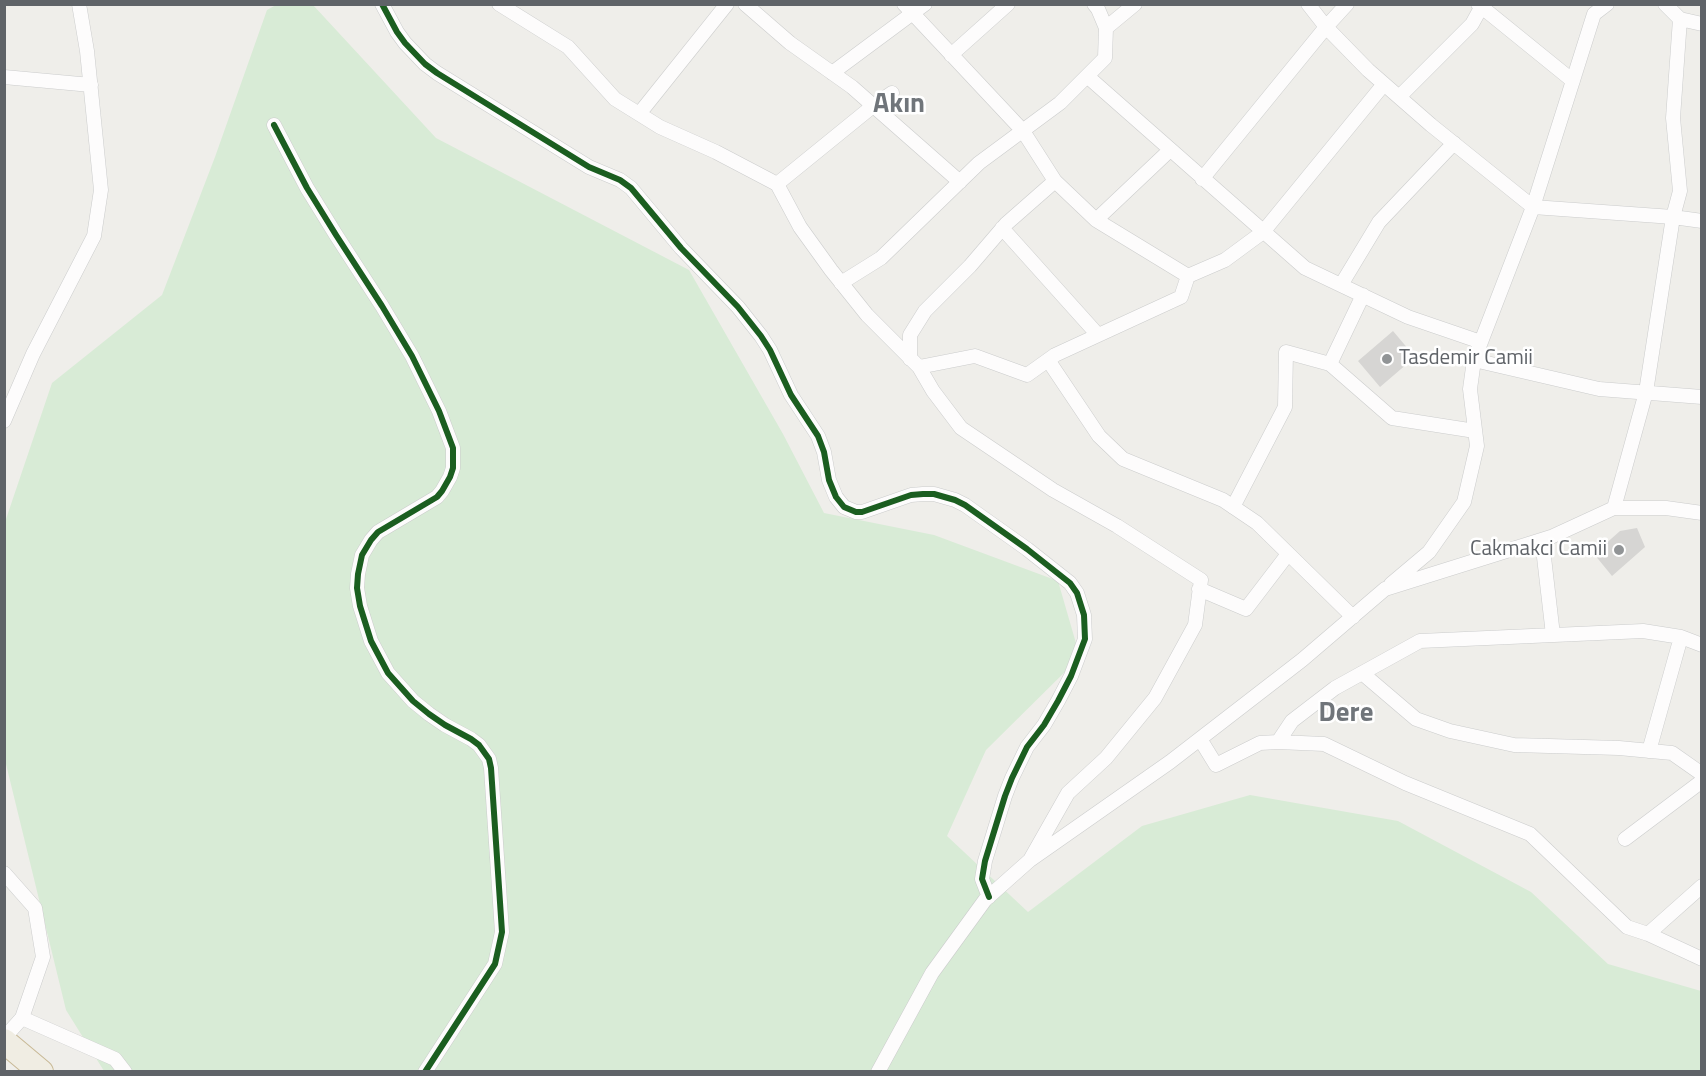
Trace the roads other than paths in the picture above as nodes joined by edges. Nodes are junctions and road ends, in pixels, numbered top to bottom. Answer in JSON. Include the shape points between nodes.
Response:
{"nodes":[{"id":1,"x":79,"y":4,"type":"edge"},
{"id":2,"x":382,"y":4,"type":"edge"},
{"id":3,"x":499,"y":4,"type":"edge"},
{"id":4,"x":727,"y":4,"type":"edge"},
{"id":5,"x":746,"y":4,"type":"edge"},
{"id":6,"x":925,"y":4,"type":"edge"},
{"id":7,"x":1008,"y":4,"type":"edge"},
{"id":8,"x":1094,"y":4,"type":"edge"},
{"id":9,"x":1135,"y":4,"type":"edge"},
{"id":10,"x":1308,"y":4,"type":"edge"},
{"id":11,"x":1347,"y":4,"type":"edge"},
{"id":12,"x":1606,"y":4,"type":"edge"},
{"id":13,"x":1665,"y":4,"type":"edge"},
{"id":14,"x":1481,"y":6,"type":"edge"},
{"id":15,"x":908,"y":9,"type":"edge"},
{"id":16,"x":1680,"y":19,"type":"junction"},
{"id":17,"x":1701,"y":24,"type":"edge"},
{"id":18,"x":1326,"y":27,"type":"junction"},
{"id":19,"x":1107,"y":28,"type":"junction"},
{"id":20,"x":951,"y":55,"type":"junction"},
{"id":21,"x":832,"y":73,"type":"junction"},
{"id":22,"x":1087,"y":76,"type":"junction"},
{"id":23,"x":4,"y":77,"type":"edge"},
{"id":24,"x":1573,"y":81,"type":"junction"},
{"id":25,"x":1384,"y":84,"type":"junction"},
{"id":26,"x":91,"y":85,"type":"junction"},
{"id":27,"x":892,"y":93,"type":"dead end"},
{"id":28,"x":1399,"y":97,"type":"junction"},
{"id":29,"x":873,"y":106,"type":"junction"},
{"id":30,"x":639,"y":114,"type":"junction"},
{"id":31,"x":274,"y":125,"type":"dead end"},
{"id":32,"x":1023,"y":131,"type":"junction"},
{"id":33,"x":1454,"y":143,"type":"junction"},
{"id":34,"x":1170,"y":150,"type":"junction"},
{"id":35,"x":1202,"y":179,"type":"junction"},
{"id":36,"x":1055,"y":181,"type":"junction"},
{"id":37,"x":960,"y":182,"type":"junction"},
{"id":38,"x":777,"y":184,"type":"junction"},
{"id":39,"x":1533,"y":207,"type":"junction"},
{"id":40,"x":1673,"y":217,"type":"junction"},
{"id":41,"x":1096,"y":220,"type":"junction"},
{"id":42,"x":1701,"y":221,"type":"edge"},
{"id":43,"x":1002,"y":228,"type":"junction"},
{"id":44,"x":1263,"y":232,"type":"junction"},
{"id":45,"x":1188,"y":276,"type":"junction"},
{"id":46,"x":842,"y":283,"type":"junction"},
{"id":47,"x":1341,"y":285,"type":"junction"},
{"id":48,"x":1363,"y":295,"type":"junction"},
{"id":49,"x":1098,"y":335,"type":"junction"},
{"id":50,"x":1481,"y":342,"type":"junction"},
{"id":51,"x":1048,"y":360,"type":"junction"},
{"id":52,"x":1474,"y":360,"type":"junction"},
{"id":53,"x":914,"y":363,"type":"junction"},
{"id":54,"x":1330,"y":364,"type":"junction"},
{"id":55,"x":1646,"y":392,"type":"junction"},
{"id":56,"x":1701,"y":397,"type":"edge"},
{"id":57,"x":4,"y":421,"type":"edge"},
{"id":58,"x":1475,"y":431,"type":"junction"},
{"id":59,"x":1233,"y":507,"type":"junction"},
{"id":60,"x":1614,"y":508,"type":"junction"},
{"id":61,"x":1701,"y":513,"type":"edge"},
{"id":62,"x":1542,"y":540,"type":"junction"},
{"id":63,"x":1288,"y":554,"type":"junction"},
{"id":64,"x":1199,"y":589,"type":"junction"},
{"id":65,"x":1385,"y":590,"type":"junction"},
{"id":66,"x":1353,"y":617,"type":"junction"},
{"id":67,"x":1553,"y":635,"type":"junction"},
{"id":68,"x":1681,"y":637,"type":"junction"},
{"id":69,"x":1701,"y":645,"type":"edge"},
{"id":70,"x":1362,"y":673,"type":"junction"},
{"id":71,"x":1200,"y":739,"type":"junction"},
{"id":72,"x":1278,"y":742,"type":"junction"},
{"id":73,"x":1649,"y":751,"type":"junction"},
{"id":74,"x":1701,"y":774,"type":"edge"},
{"id":75,"x":1701,"y":781,"type":"edge"},
{"id":76,"x":1625,"y":839,"type":"dead end"},
{"id":77,"x":1030,"y":861,"type":"junction"},
{"id":78,"x":4,"y":873,"type":"edge"},
{"id":79,"x":1701,"y":886,"type":"edge"},
{"id":80,"x":989,"y":897,"type":"junction"},
{"id":81,"x":1648,"y":934,"type":"junction"},
{"id":82,"x":1701,"y":959,"type":"edge"},
{"id":83,"x":22,"y":1018,"type":"junction"},
{"id":84,"x":4,"y":1040,"type":"edge"},
{"id":85,"x":41,"y":1071,"type":"edge"},
{"id":86,"x":125,"y":1071,"type":"edge"},
{"id":87,"x":425,"y":1071,"type":"edge"},
{"id":88,"x":878,"y":1071,"type":"edge"}],
"edges":[{"from":1,"to":26,"type":"street"},
{"from":2,"to":80,"type":"street","via":[[405,43],[437,73],[589,167],[631,188],[761,336],[818,436],[829,480],[844,507],[862,512],[922,494],[955,500],[1027,549],[1077,593],[1086,627],[1084,639],[1071,676],[1019,762],[1005,796],[982,879]]},
{"from":3,"to":30,"type":"street","via":[[568,47],[615,99]]},
{"from":4,"to":30,"type":"street"},
{"from":5,"to":21,"type":"street"},
{"from":6,"to":15,"type":"street"},
{"from":7,"to":20,"type":"street"},
{"from":8,"to":19,"type":"street"},
{"from":9,"to":19,"type":"street"},
{"from":10,"to":18,"type":"street"},
{"from":11,"to":18,"type":"street"},
{"from":12,"to":24,"type":"street","via":[[1594,14]]},
{"from":13,"to":16,"type":"street"},
{"from":14,"to":24,"type":"street"},
{"from":14,"to":28,"type":"street","via":[[1472,24]]},
{"from":15,"to":20,"type":"street"},
{"from":15,"to":21,"type":"street"},
{"from":16,"to":17,"type":"street"},
{"from":16,"to":40,"type":"street","via":[[1673,118],[1680,191]]},
{"from":18,"to":25,"type":"street"},
{"from":18,"to":35,"type":"street"},
{"from":19,"to":22,"type":"street","via":[[1105,57]]},
{"from":20,"to":32,"type":"street"},
{"from":21,"to":29,"type":"street"},
{"from":22,"to":32,"type":"street","via":[[1060,104]]},
{"from":22,"to":34,"type":"street"},
{"from":23,"to":26,"type":"street"},
{"from":24,"to":39,"type":"street"},
{"from":25,"to":28,"type":"street"},
{"from":25,"to":44,"type":"street"},
{"from":26,"to":57,"type":"street","via":[[101,190],[94,236],[33,354]]},
{"from":27,"to":29,"type":"street"},
{"from":28,"to":33,"type":"street"},
{"from":29,"to":37,"type":"street"},
{"from":29,"to":38,"type":"street"},
{"from":30,"to":38,"type":"street"},
{"from":31,"to":87,"type":"street","via":[[307,188],[412,356],[453,448],[453,468],[442,491],[378,532],[365,549],[358,574],[358,597],[365,623],[388,673],[429,714],[478,745],[491,768],[500,943],[495,964]]},
{"from":32,"to":36,"type":"street"},
{"from":32,"to":37,"type":"street"},
{"from":33,"to":39,"type":"street"},
{"from":33,"to":47,"type":"street","via":[[1379,222]]},
{"from":34,"to":35,"type":"street"},
{"from":34,"to":41,"type":"street"},
{"from":35,"to":44,"type":"street"},
{"from":36,"to":41,"type":"street"},
{"from":36,"to":43,"type":"street"},
{"from":37,"to":46,"type":"street","via":[[881,258]]},
{"from":38,"to":46,"type":"street","via":[[800,227]]},
{"from":39,"to":40,"type":"street"},
{"from":39,"to":50,"type":"street"},
{"from":40,"to":42,"type":"street"},
{"from":40,"to":55,"type":"street"},
{"from":41,"to":45,"type":"street"},
{"from":43,"to":49,"type":"street"},
{"from":43,"to":53,"type":"street","via":[[925,310],[910,335]]},
{"from":44,"to":45,"type":"street","via":[[1225,260]]},
{"from":44,"to":47,"type":"street","via":[[1305,268]]},
{"from":45,"to":49,"type":"street","via":[[1180,297]]},
{"from":46,"to":53,"type":"street"},
{"from":47,"to":48,"type":"street"},
{"from":48,"to":50,"type":"street"},
{"from":48,"to":54,"type":"street"},
{"from":49,"to":51,"type":"street"},
{"from":50,"to":52,"type":"street"},
{"from":51,"to":53,"type":"street","via":[[1027,375],[975,356]]},
{"from":51,"to":59,"type":"street","via":[[1099,436],[1123,459]]},
{"from":52,"to":55,"type":"street","via":[[1599,390]]},
{"from":52,"to":58,"type":"street","via":[[1470,389]]},
{"from":53,"to":64,"type":"street","via":[[961,428],[1053,490],[1201,580]]},
{"from":54,"to":58,"type":"street","via":[[1392,418]]},
{"from":54,"to":59,"type":"street","via":[[1286,352],[1285,407]]},
{"from":55,"to":56,"type":"street"},
{"from":55,"to":60,"type":"street"},
{"from":58,"to":65,"type":"street","via":[[1477,446],[1464,502],[1429,552]]},
{"from":59,"to":63,"type":"street","via":[[1257,523]]},
{"from":60,"to":61,"type":"street"},
{"from":60,"to":62,"type":"street"},
{"from":62,"to":65,"type":"street"},
{"from":62,"to":67,"type":"street"},
{"from":63,"to":64,"type":"street","via":[[1246,609]]},
{"from":63,"to":66,"type":"street"},
{"from":64,"to":77,"type":"street","via":[[1195,625],[1155,698],[1106,758],[1068,793]]},
{"from":65,"to":66,"type":"street"},
{"from":66,"to":71,"type":"street"},
{"from":67,"to":68,"type":"street","via":[[1642,631]]},
{"from":67,"to":70,"type":"street","via":[[1420,641]]},
{"from":68,"to":69,"type":"street"},
{"from":68,"to":73,"type":"street"},
{"from":70,"to":72,"type":"street","via":[[1292,721]]},
{"from":70,"to":73,"type":"street","via":[[1416,719],[1450,731],[1514,745]]},
{"from":71,"to":72,"type":"street","via":[[1216,765],[1260,743]]},
{"from":71,"to":77,"type":"street"},
{"from":72,"to":81,"type":"street","via":[[1324,744],[1405,783],[1530,834],[1627,927]]},
{"from":73,"to":74,"type":"street","via":[[1672,753]]},
{"from":75,"to":76,"type":"street"},
{"from":77,"to":80,"type":"street"},
{"from":78,"to":83,"type":"street","via":[[35,908],[43,957]]},
{"from":79,"to":81,"type":"street"},
{"from":80,"to":88,"type":"street","via":[[932,973]]},
{"from":81,"to":82,"type":"street"},
{"from":83,"to":84,"type":"street"},
{"from":83,"to":86,"type":"street","via":[[115,1059]]},
{"from":84,"to":85,"type":"highway"}]}
